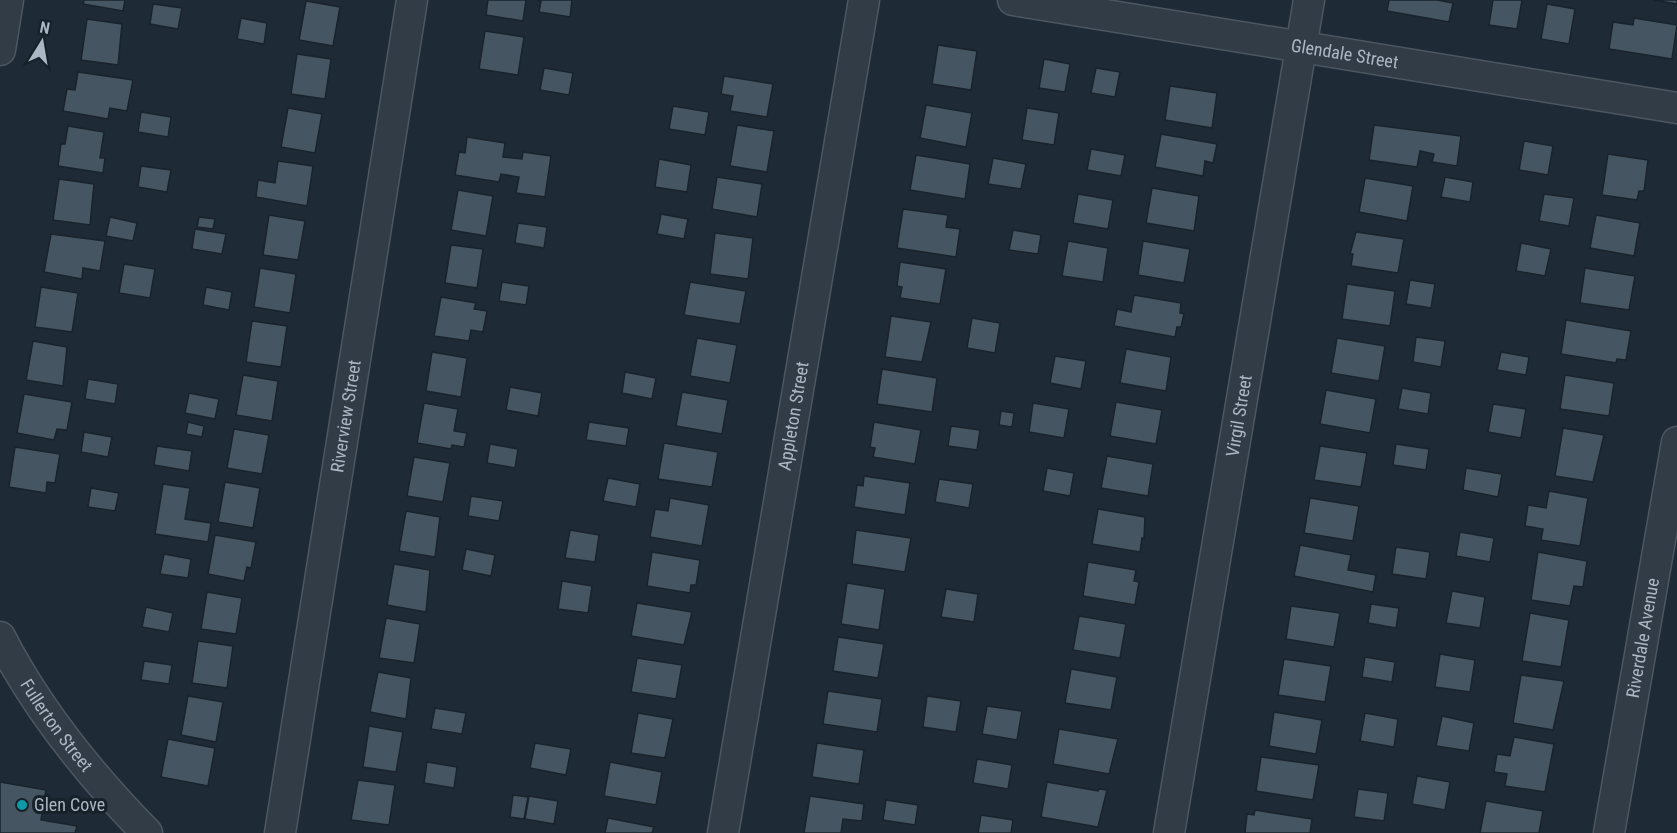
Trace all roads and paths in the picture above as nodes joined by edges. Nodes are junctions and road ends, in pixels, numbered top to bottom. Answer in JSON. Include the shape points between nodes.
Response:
{"nodes":[{"id":1,"x":8,"y":0,"type":"edge"},
{"id":2,"x":412,"y":0,"type":"edge"},
{"id":3,"x":864,"y":0,"type":"edge"},
{"id":4,"x":1013,"y":0,"type":"edge"},
{"id":5,"x":1309,"y":0,"type":"edge"},
{"id":6,"x":1301,"y":47,"type":"junction"},
{"id":7,"x":0,"y":50,"type":"edge"},
{"id":8,"x":1677,"y":108,"type":"edge"},
{"id":9,"x":1677,"y":442,"type":"edge"},
{"id":10,"x":0,"y":637,"type":"edge"},
{"id":11,"x":147,"y":833,"type":"edge"},
{"id":12,"x":280,"y":833,"type":"edge"},
{"id":13,"x":723,"y":833,"type":"edge"},
{"id":14,"x":1169,"y":833,"type":"edge"},
{"id":15,"x":1609,"y":833,"type":"edge"}],
"edges":[{"from":1,"to":7,"type":"street"},
{"from":2,"to":12,"type":"street","name":"Riverview Street"},
{"from":3,"to":13,"type":"street","name":"Appleton Street"},
{"from":4,"to":6,"type":"street","name":"Glendale Street"},
{"from":5,"to":6,"type":"street","name":"Virgil Street"},
{"from":6,"to":8,"type":"street","name":"Glendale Street"},
{"from":6,"to":14,"type":"street","name":"Virgil Street"},
{"from":9,"to":15,"type":"street","name":"Riverdale Avenue"},
{"from":10,"to":11,"type":"street","name":"Fullerton Street","via":[[61,735],[107,793]]}]}
